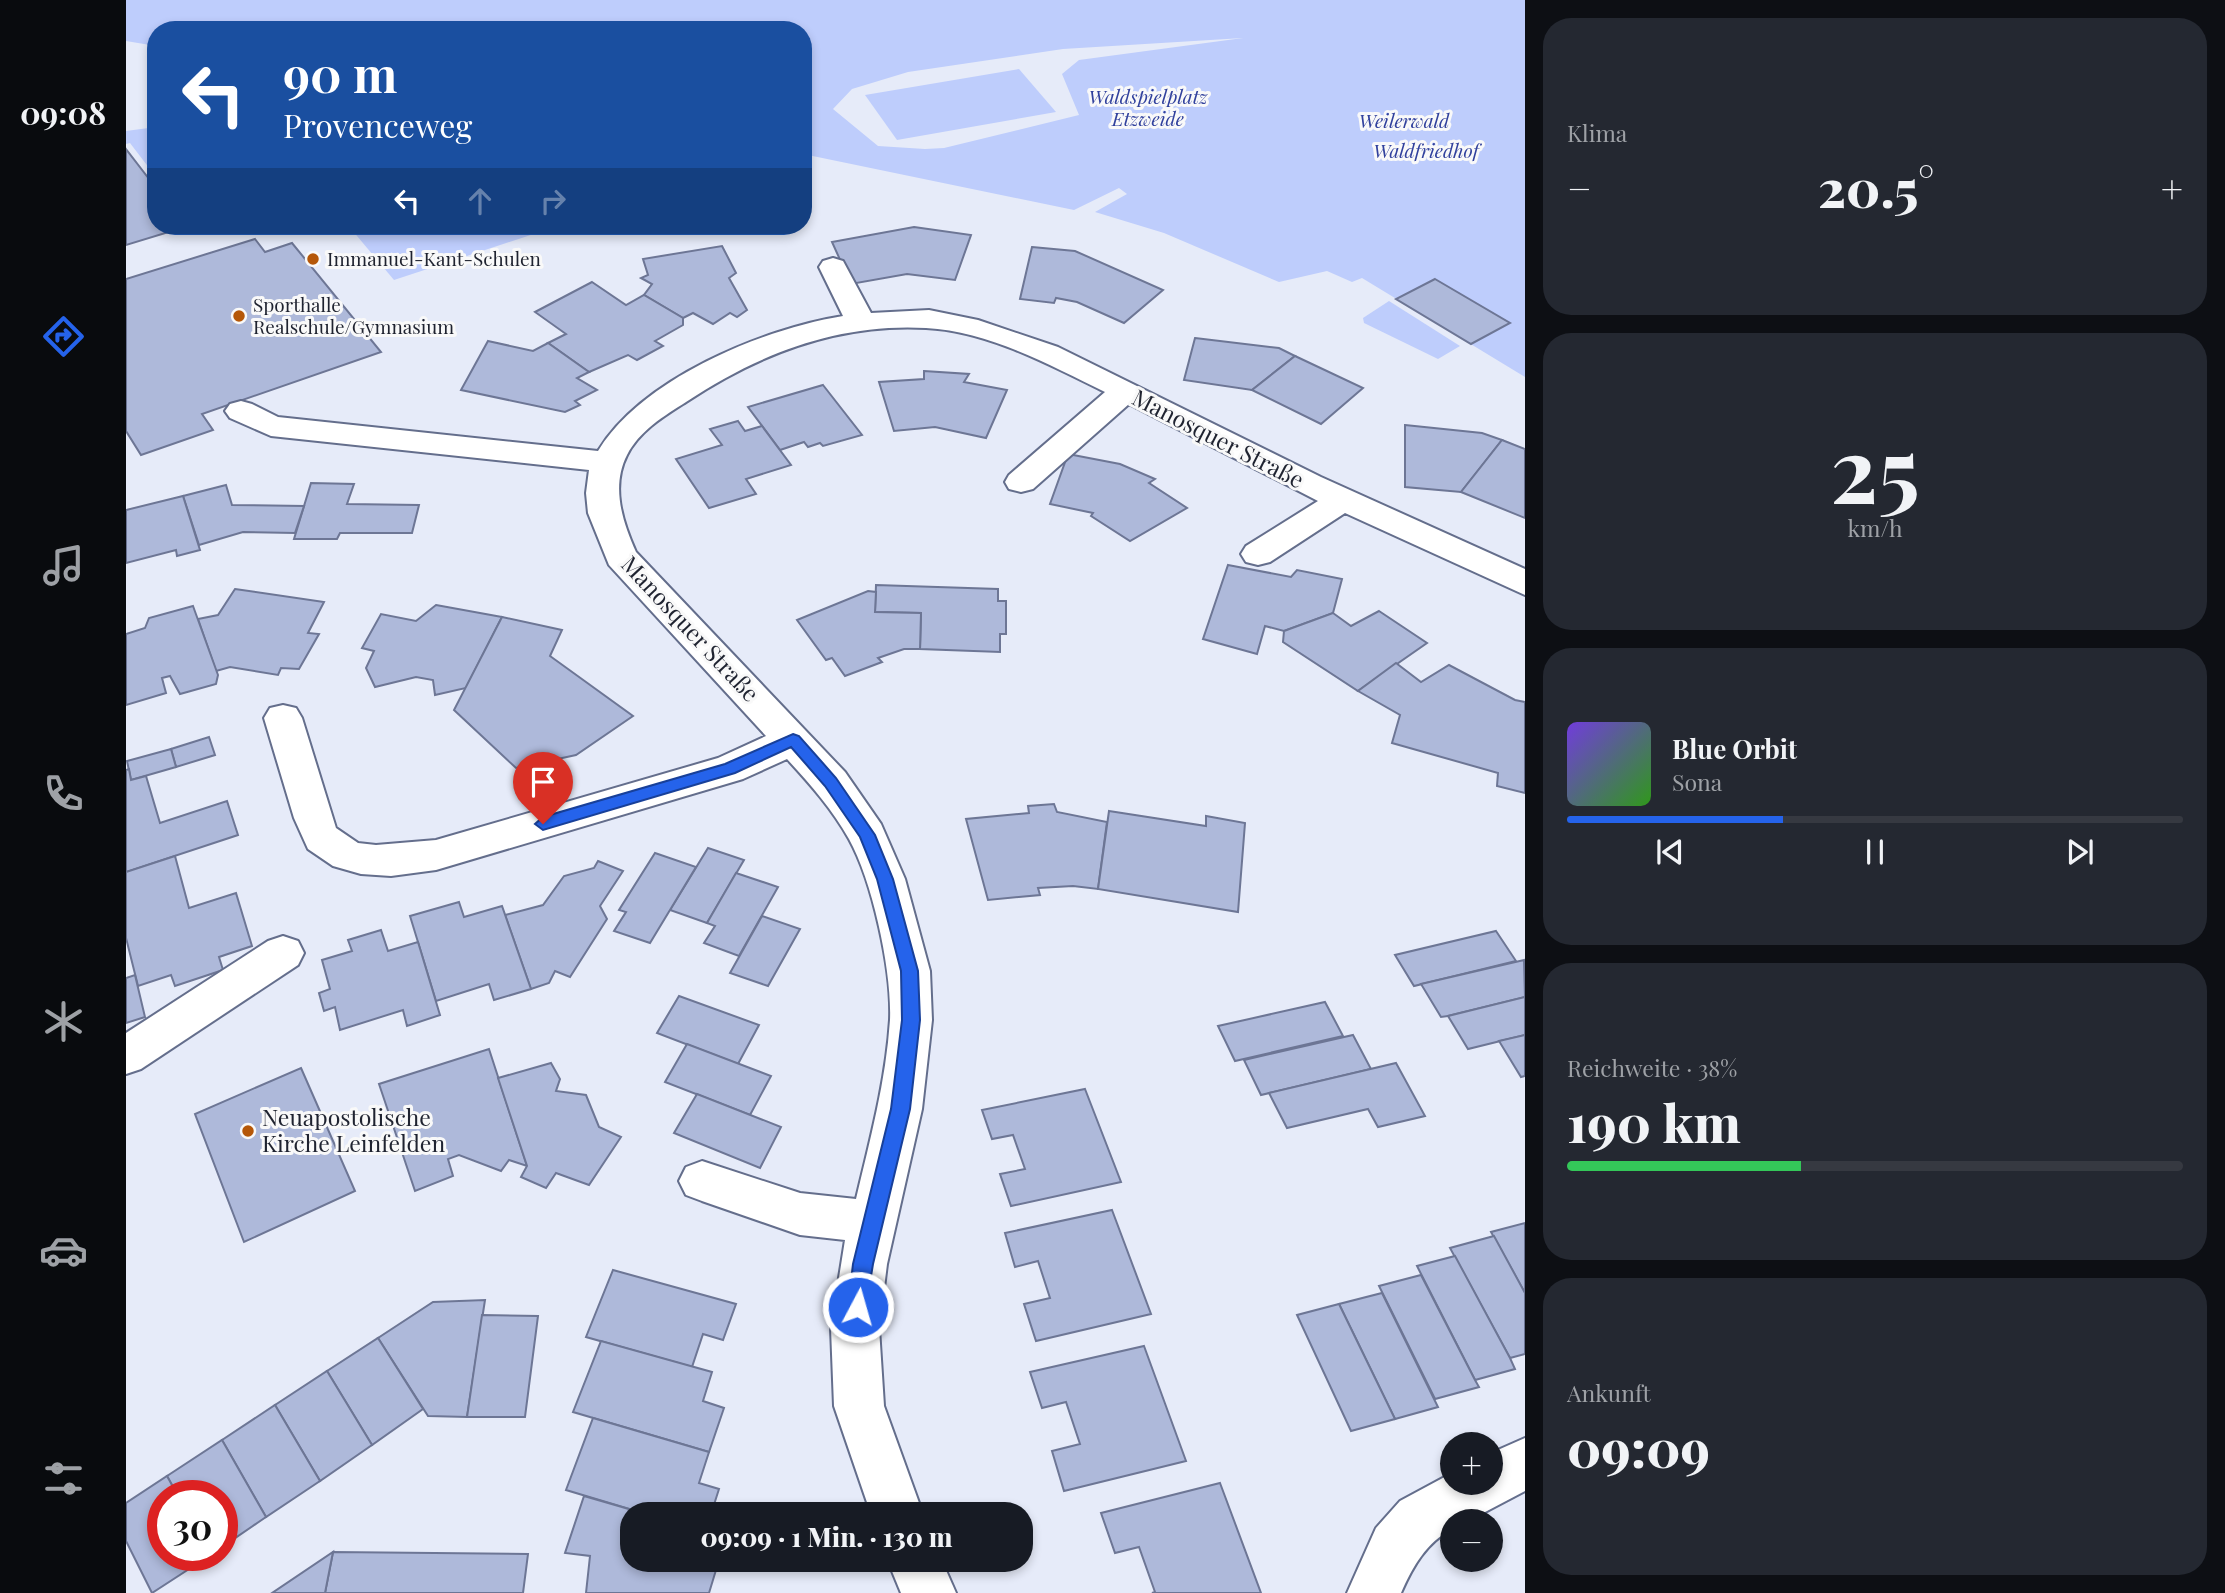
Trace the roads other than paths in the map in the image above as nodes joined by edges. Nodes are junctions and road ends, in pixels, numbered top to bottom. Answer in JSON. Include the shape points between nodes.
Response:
{"nodes":[{"id":1,"x":833,"y":267,"type":"dead end"},
{"id":2,"x":860,"y":321,"type":"junction"},
{"id":3,"x":1125,"y":392,"type":"junction"},
{"id":4,"x":241,"y":411,"type":"dead end"},
{"id":5,"x":608,"y":462,"type":"junction"},
{"id":6,"x":1021,"y":482,"type":"dead end"},
{"id":7,"x":1342,"y":499,"type":"junction"},
{"id":8,"x":1258,"y":554,"type":"dead end"},
{"id":9,"x":1525,"y":583,"type":"edge"},
{"id":10,"x":283,"y":718,"type":"dead end"},
{"id":11,"x":793,"y":740,"type":"junction"},
{"id":12,"x":283,"y":954,"type":"dead end"},
{"id":13,"x":126,"y":1056,"type":"edge"},
{"id":14,"x":702,"y":1181,"type":"dead end"},
{"id":15,"x":873,"y":1222,"type":"junction"},
{"id":16,"x":1525,"y":1463,"type":"edge"},
{"id":17,"x":1503,"y":1475,"type":"edge"},
{"id":18,"x":1465,"y":1495,"type":"edge"},
{"id":19,"x":893,"y":1502,"type":"edge"},
{"id":20,"x":920,"y":1572,"type":"edge"},
{"id":21,"x":929,"y":1593,"type":"edge"},
{"id":22,"x":1374,"y":1593,"type":"edge"}],
"edges":[{"from":1,"to":2,"type":"street"},
{"from":2,"to":3,"type":"street","name":"Manosquer Straße","via":[[926,319],[977,328],[1035,349]]},
{"from":2,"to":5,"type":"street","name":"Manosquer Straße","via":[[780,338],[718,366],[644,415]]},
{"from":3,"to":6,"type":"street"},
{"from":3,"to":7,"type":"street","name":"Manosquer Straße"},
{"from":4,"to":5,"type":"street","via":[[271,426]]},
{"from":5,"to":11,"type":"street","name":"Manosquer Straße","via":[[600,490],[606,528],[621,557]]},
{"from":7,"to":8,"type":"street"},
{"from":7,"to":9,"type":"street","name":"Manosquer Straße"},
{"from":10,"to":11,"type":"street","via":[[321,837],[349,855],[387,863],[436,855],[730,769]]},
{"from":11,"to":15,"type":"street","name":"Manosquer Straße","via":[[831,782],[867,835],[885,879],[909,971],[911,1020],[901,1109]]},
{"from":12,"to":13,"type":"street"},
{"from":14,"to":15,"type":"street","via":[[800,1214]]},
{"from":15,"to":19,"type":"street","name":"Manosquer Straße","via":[[855,1328],[859,1406]]},
{"from":16,"to":17,"type":"street"},
{"from":18,"to":22,"type":"street","via":[[1418,1519],[1395,1547]]},
{"from":20,"to":21,"type":"street"}]}
